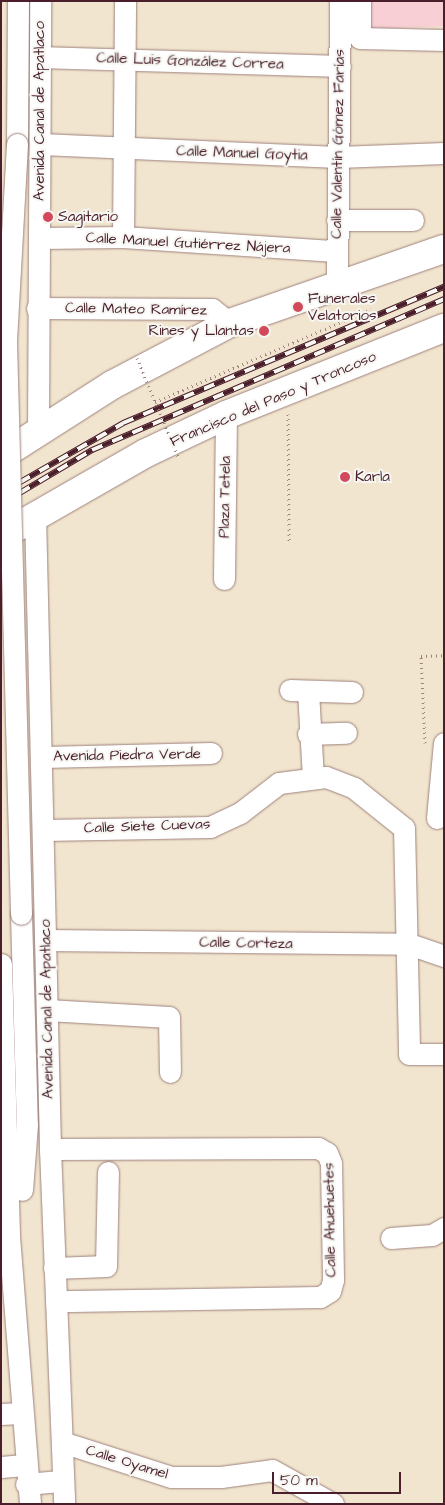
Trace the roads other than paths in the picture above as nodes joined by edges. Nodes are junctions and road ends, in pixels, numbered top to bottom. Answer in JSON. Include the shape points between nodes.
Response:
{"nodes":[{"id":1,"x":18,"y":1,"type":"edge"},
{"id":2,"x":40,"y":1,"type":"edge"},
{"id":3,"x":125,"y":1,"type":"edge"},
{"id":4,"x":340,"y":1,"type":"edge"},
{"id":5,"x":360,"y":1,"type":"edge"},
{"id":6,"x":444,"y":40,"type":"edge"},
{"id":7,"x":40,"y":57,"type":"junction"},
{"id":8,"x":124,"y":59,"type":"junction"},
{"id":9,"x":340,"y":66,"type":"junction"},
{"id":10,"x":41,"y":144,"type":"junction"},
{"id":11,"x":123,"y":148,"type":"junction"},
{"id":12,"x":444,"y":153,"type":"edge"},
{"id":13,"x":338,"y":156,"type":"junction"},
{"id":14,"x":337,"y":220,"type":"junction"},
{"id":15,"x":413,"y":220,"type":"dead end"},
{"id":16,"x":124,"y":237,"type":"junction"},
{"id":17,"x":40,"y":238,"type":"junction"},
{"id":18,"x":444,"y":249,"type":"edge"},
{"id":19,"x":336,"y":251,"type":"junction"},
{"id":20,"x":337,"y":288,"type":"junction"},
{"id":21,"x":37,"y":308,"type":"junction"},
{"id":22,"x":230,"y":323,"type":"junction"},
{"id":23,"x":444,"y":328,"type":"edge"},
{"id":24,"x":35,"y":375,"type":"junction"},
{"id":25,"x":1,"y":383,"type":"edge"},
{"id":26,"x":226,"y":415,"type":"junction"},
{"id":27,"x":38,"y":430,"type":"junction"},
{"id":28,"x":1,"y":456,"type":"edge"},
{"id":29,"x":35,"y":515,"type":"junction"},
{"id":30,"x":1,"y":536,"type":"edge"},
{"id":31,"x":224,"y":579,"type":"dead end"},
{"id":32,"x":1,"y":637,"type":"edge"},
{"id":33,"x":39,"y":638,"type":"junction"},
{"id":34,"x":352,"y":692,"type":"dead end"},
{"id":35,"x":346,"y":733,"type":"dead end"},
{"id":36,"x":308,"y":734,"type":"junction"},
{"id":37,"x":443,"y":743,"type":"edge"},
{"id":38,"x":211,"y":753,"type":"dead end"},
{"id":39,"x":43,"y":757,"type":"junction"},
{"id":40,"x":313,"y":777,"type":"junction"},
{"id":41,"x":440,"y":819,"type":"edge"},
{"id":42,"x":404,"y":828,"type":"junction"},
{"id":43,"x":44,"y":830,"type":"junction"},
{"id":44,"x":45,"y":940,"type":"junction"},
{"id":45,"x":408,"y":944,"type":"junction"},
{"id":46,"x":444,"y":956,"type":"edge"},
{"id":47,"x":1,"y":964,"type":"edge"},
{"id":48,"x":2,"y":1005,"type":"edge"},
{"id":49,"x":47,"y":1010,"type":"junction"},
{"id":50,"x":444,"y":1054,"type":"edge"},
{"id":51,"x":170,"y":1072,"type":"dead end"},
{"id":52,"x":27,"y":1125,"type":"junction"},
{"id":53,"x":4,"y":1139,"type":"edge"},
{"id":54,"x":50,"y":1149,"type":"junction"},
{"id":55,"x":108,"y":1172,"type":"dead end"},
{"id":56,"x":444,"y":1228,"type":"edge"},
{"id":57,"x":5,"y":1236,"type":"edge"},
{"id":58,"x":391,"y":1238,"type":"dead end"},
{"id":59,"x":54,"y":1268,"type":"junction"},
{"id":60,"x":12,"y":1281,"type":"junction"},
{"id":61,"x":56,"y":1296,"type":"junction"},
{"id":62,"x":9,"y":1323,"type":"edge"},
{"id":63,"x":11,"y":1413,"type":"edge"},
{"id":64,"x":62,"y":1442,"type":"junction"},
{"id":65,"x":1,"y":1467,"type":"edge"},
{"id":66,"x":63,"y":1481,"type":"junction"},
{"id":67,"x":27,"y":1484,"type":"edge"},
{"id":68,"x":64,"y":1504,"type":"edge"},
{"id":69,"x":333,"y":1504,"type":"edge"}],
"edges":[{"from":1,"to":52,"type":"street","bridge":true,"via":[[17,144],[6,340]]},
{"from":2,"to":7,"type":"street","name":"Avenida Canal de Apatlaco"},
{"from":3,"to":8,"type":"street"},
{"from":4,"to":9,"type":"street","name":"Calle Valentín Gómez Farías"},
{"from":5,"to":6,"type":"street","name":"Calle Valentín Gómez Farías","via":[[360,38]]},
{"from":7,"to":8,"type":"street","name":"Calle Luis González Correa"},
{"from":7,"to":10,"type":"street","name":"Avenida Canal de Apatlaco"},
{"from":8,"to":9,"type":"street","name":"Calle Luis González Correa"},
{"from":8,"to":11,"type":"street"},
{"from":9,"to":13,"type":"street","name":"Calle Valentín Gómez Farías"},
{"from":10,"to":11,"type":"street","name":"Calle Manuel Goytia"},
{"from":10,"to":17,"type":"street","name":"Avenida Canal de Apatlaco"},
{"from":11,"to":13,"type":"street","name":"Calle Manuel Goytia"},
{"from":11,"to":16,"type":"street"},
{"from":12,"to":13,"type":"street","name":"Calle Manuel Goytia"},
{"from":13,"to":14,"type":"street","name":"Calle Valentín Gómez Farías"},
{"from":14,"to":15,"type":"street"},
{"from":14,"to":19,"type":"street","name":"Calle Valentín Gómez Farías"},
{"from":16,"to":17,"type":"street","name":"Calle Manuel Gutiérrez Nájera"},
{"from":16,"to":19,"type":"street","name":"Calle Manuel Gutiérrez Nájera"},
{"from":17,"to":21,"type":"street","name":"Avenida Canal de Apatlaco"},
{"from":18,"to":20,"type":"main road"},
{"from":19,"to":20,"type":"street","name":"Calle Valentín Gómez Farías"},
{"from":20,"to":22,"type":"main road"},
{"from":21,"to":22,"type":"street","name":"Calle Mateo Ramírez","via":[[212,309]]},
{"from":21,"to":24,"type":"street","name":"Avenida Canal de Apatlaco"},
{"from":22,"to":27,"type":"main road"},
{"from":23,"to":26,"type":"main road","name":"Francisco del Paso y Troncoso"},
{"from":24,"to":25,"type":"street","via":[[23,386]]},
{"from":24,"to":27,"type":"street","name":"Avenida Canal de Apatlaco"},
{"from":26,"to":29,"type":"main road","name":"Francisco del Paso y Troncoso"},
{"from":26,"to":31,"type":"street","name":"Plaza Tetela"},
{"from":27,"to":28,"type":"main road"},
{"from":29,"to":30,"type":"main road","name":"Francisco del Paso y Troncoso"},
{"from":29,"to":33,"type":"street","name":"Avenida Canal de Apatlaco"},
{"from":32,"to":33,"type":"street","via":[[17,630]]},
{"from":33,"to":39,"type":"street","name":"Avenida Canal de Apatlaco"},
{"from":34,"to":36,"type":"street","via":[[299,691]]},
{"from":35,"to":36,"type":"street"},
{"from":36,"to":40,"type":"street"},
{"from":37,"to":41,"type":"street"},
{"from":38,"to":39,"type":"street","name":"Avenida Piedra Verde"},
{"from":39,"to":43,"type":"street","name":"Avenida Canal de Apatlaco"},
{"from":40,"to":42,"type":"street","name":"Calle Siete Cuevas","via":[[326,776],[354,788]]},
{"from":40,"to":43,"type":"street","name":"Calle Siete Cuevas","via":[[278,783],[240,813],[210,827]]},
{"from":41,"to":42,"type":"street"},
{"from":42,"to":45,"type":"street"},
{"from":43,"to":44,"type":"street","name":"Avenida Canal de Apatlaco"},
{"from":44,"to":45,"type":"street","name":"Calle Corteza"},
{"from":44,"to":49,"type":"street","name":"Avenida Canal de Apatlaco"},
{"from":45,"to":46,"type":"street","name":"Calle Corteza"},
{"from":45,"to":50,"type":"street","via":[[409,1054]]},
{"from":47,"to":48,"type":"street"},
{"from":48,"to":53,"type":"street"},
{"from":49,"to":51,"type":"street","via":[[169,1017]]},
{"from":49,"to":54,"type":"street","name":"Avenida Canal de Apatlaco"},
{"from":52,"to":60,"type":"street","via":[[22,1162],[23,1252]]},
{"from":52,"to":61,"type":"street","via":[[35,1161],[43,1274]]},
{"from":53,"to":57,"type":"street"},
{"from":54,"to":59,"type":"street","name":"Avenida Canal de Apatlaco"},
{"from":54,"to":61,"type":"street","name":"Calle Ahuehuetes","via":[[318,1148],[327,1153],[331,1164],[332,1280],[330,1291],[320,1297]]},
{"from":55,"to":59,"type":"street","via":[[106,1266]]},
{"from":56,"to":58,"type":"street","via":[[432,1235]]},
{"from":57,"to":60,"type":"street"},
{"from":59,"to":61,"type":"street","name":"Avenida Canal de Apatlaco"},
{"from":60,"to":62,"type":"street"},
{"from":61,"to":64,"type":"street","name":"Avenida Canal de Apatlaco"},
{"from":62,"to":63,"type":"street"},
{"from":63,"to":67,"type":"street"},
{"from":64,"to":66,"type":"street","name":"Avenida Canal de Apatlaco"},
{"from":64,"to":69,"type":"street","name":"Calle Oyamel","via":[[171,1477],[221,1477],[272,1470]]},
{"from":65,"to":67,"type":"street"},
{"from":66,"to":67,"type":"street"},
{"from":66,"to":68,"type":"street","name":"Avenida Canal de Apatlaco"}]}
